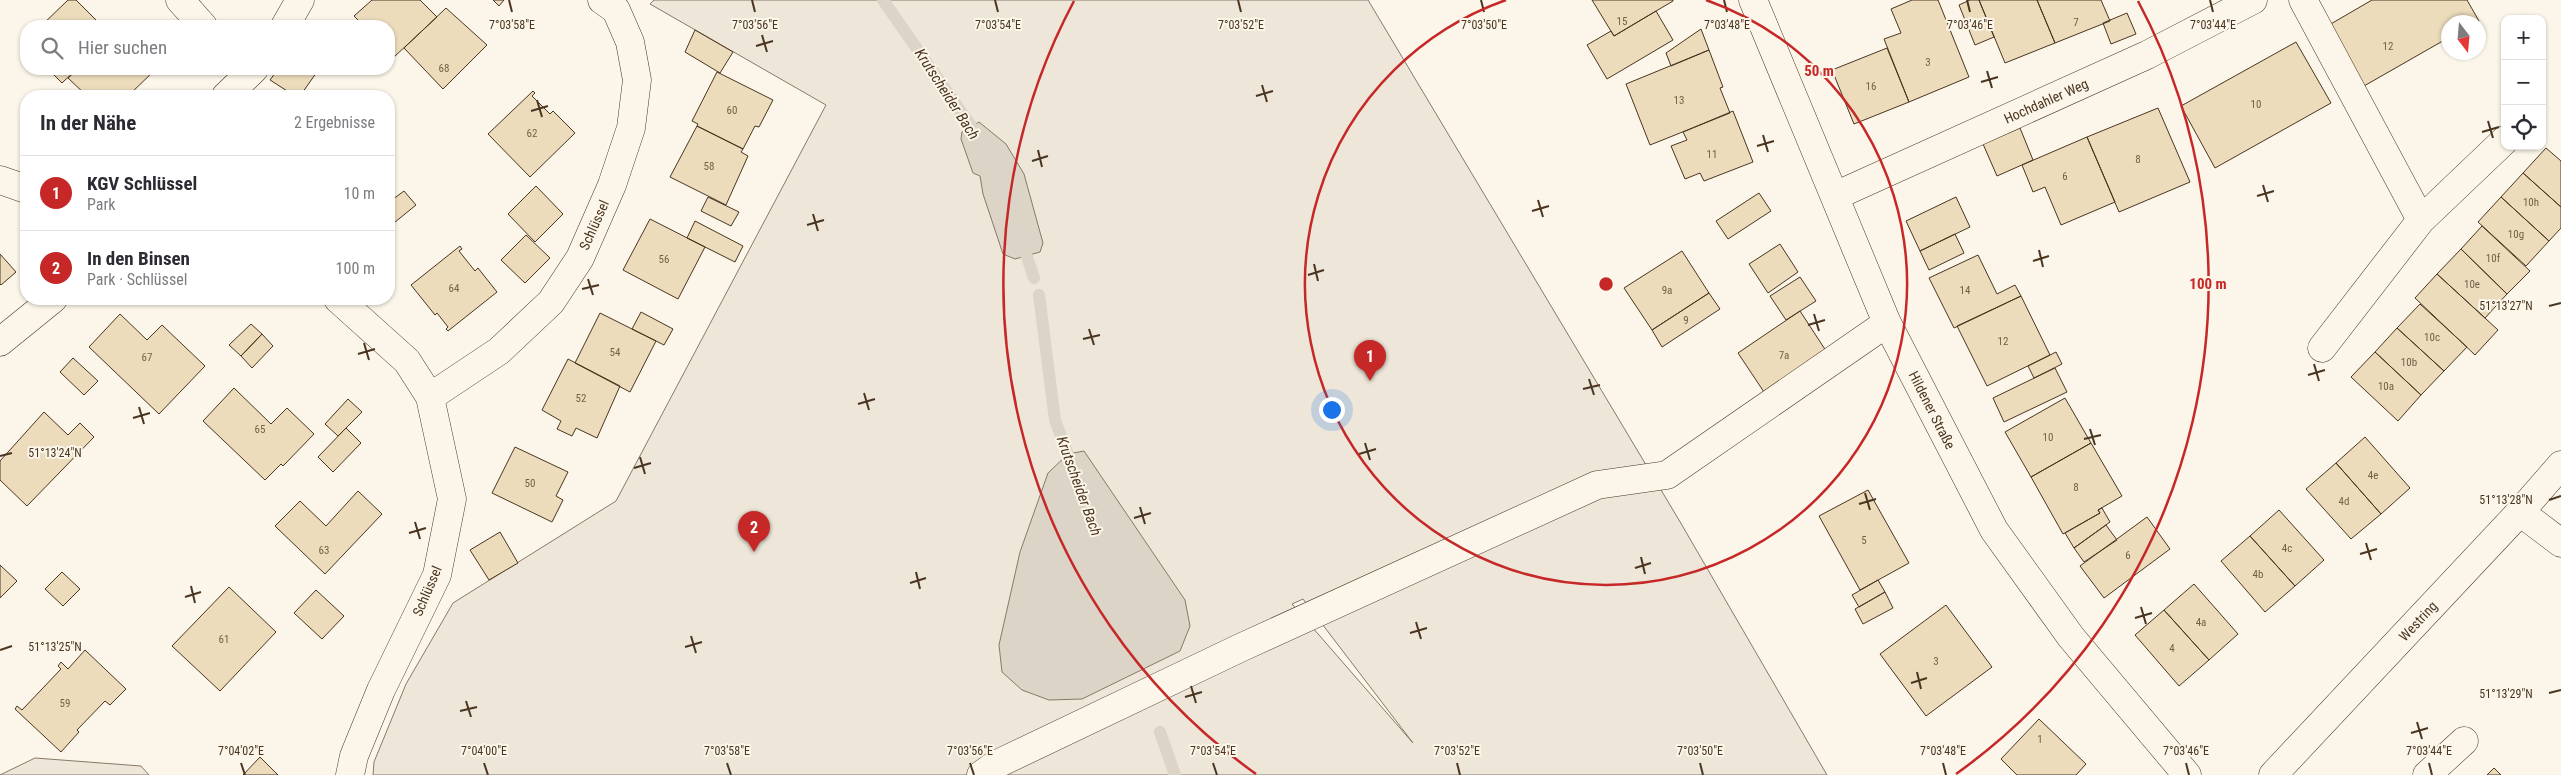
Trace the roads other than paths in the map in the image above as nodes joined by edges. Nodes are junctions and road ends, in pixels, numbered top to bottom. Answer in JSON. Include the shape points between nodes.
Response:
{"nodes":[{"id":1,"x":180,"y":0,"type":"edge"},
{"id":2,"x":300,"y":0,"type":"edge"},
{"id":3,"x":602,"y":0,"type":"edge"},
{"id":4,"x":1753,"y":0,"type":"edge"},
{"id":5,"x":2254,"y":0,"type":"edge"},
{"id":6,"x":2303,"y":0,"type":"edge"},
{"id":7,"x":198,"y":20,"type":"edge"},
{"id":8,"x":288,"y":20,"type":"edge"},
{"id":9,"x":244,"y":75,"type":"edge"},
{"id":10,"x":231,"y":90,"type":"edge"},
{"id":11,"x":2501,"y":144,"type":"edge"},
{"id":12,"x":0,"y":180,"type":"edge"},
{"id":13,"x":20,"y":187,"type":"edge"},
{"id":14,"x":1835,"y":196,"type":"junction"},
{"id":15,"x":2421,"y":220,"type":"junction"},
{"id":16,"x":46,"y":305,"type":"edge"},
{"id":17,"x":345,"y":305,"type":"edge"},
{"id":18,"x":1887,"y":322,"type":"junction"},
{"id":19,"x":0,"y":342,"type":"edge"},
{"id":20,"x":2322,"y":348,"type":"dead end"},
{"id":21,"x":430,"y":397,"type":"junction"},
{"id":22,"x":2561,"y":465,"type":"edge"},
{"id":23,"x":2520,"y":512,"type":"junction"},
{"id":24,"x":2561,"y":543,"type":"edge"},
{"id":25,"x":2464,"y":740,"type":"dead end"},
{"id":26,"x":350,"y":775,"type":"edge"},
{"id":27,"x":982,"y":775,"type":"edge"},
{"id":28,"x":2187,"y":775,"type":"edge"},
{"id":29,"x":2273,"y":775,"type":"edge"},
{"id":30,"x":2427,"y":775,"type":"edge"}],
"edges":[{"from":1,"to":7,"type":"street"},
{"from":2,"to":8,"type":"street"},
{"from":3,"to":21,"type":"street","name":"Schlüssel","via":[[616,10],[630,42],[637,80],[631,128],[612,185],[580,258],[551,302],[499,352]]},
{"from":4,"to":14,"type":"street","name":"Hildener Straße"},
{"from":5,"to":14,"type":"street","name":"Hochdahler Weg","via":[[2147,55]]},
{"from":6,"to":15,"type":"street"},
{"from":9,"to":10,"type":"street"},
{"from":11,"to":15,"type":"street"},
{"from":12,"to":13,"type":"street"},
{"from":14,"to":18,"type":"street","name":"Hildener Straße"},
{"from":15,"to":20,"type":"street"},
{"from":16,"to":19,"type":"street"},
{"from":17,"to":21,"type":"street","name":"Schlüssel","via":[[407,361]]},
{"from":18,"to":27,"type":"street","via":[[1667,475],[1597,485],[1240,648],[1004,761]]},
{"from":18,"to":28,"type":"street","name":"Hildener Straße","via":[[1994,530],[2071,637]]},
{"from":21,"to":26,"type":"street","name":"Schlüssel","via":[[452,498],[437,575],[381,690],[354,756]]},
{"from":22,"to":23,"type":"street","name":"Westring"},
{"from":23,"to":24,"type":"street"},
{"from":23,"to":29,"type":"street","name":"Westring"},
{"from":25,"to":30,"type":"street"}]}
